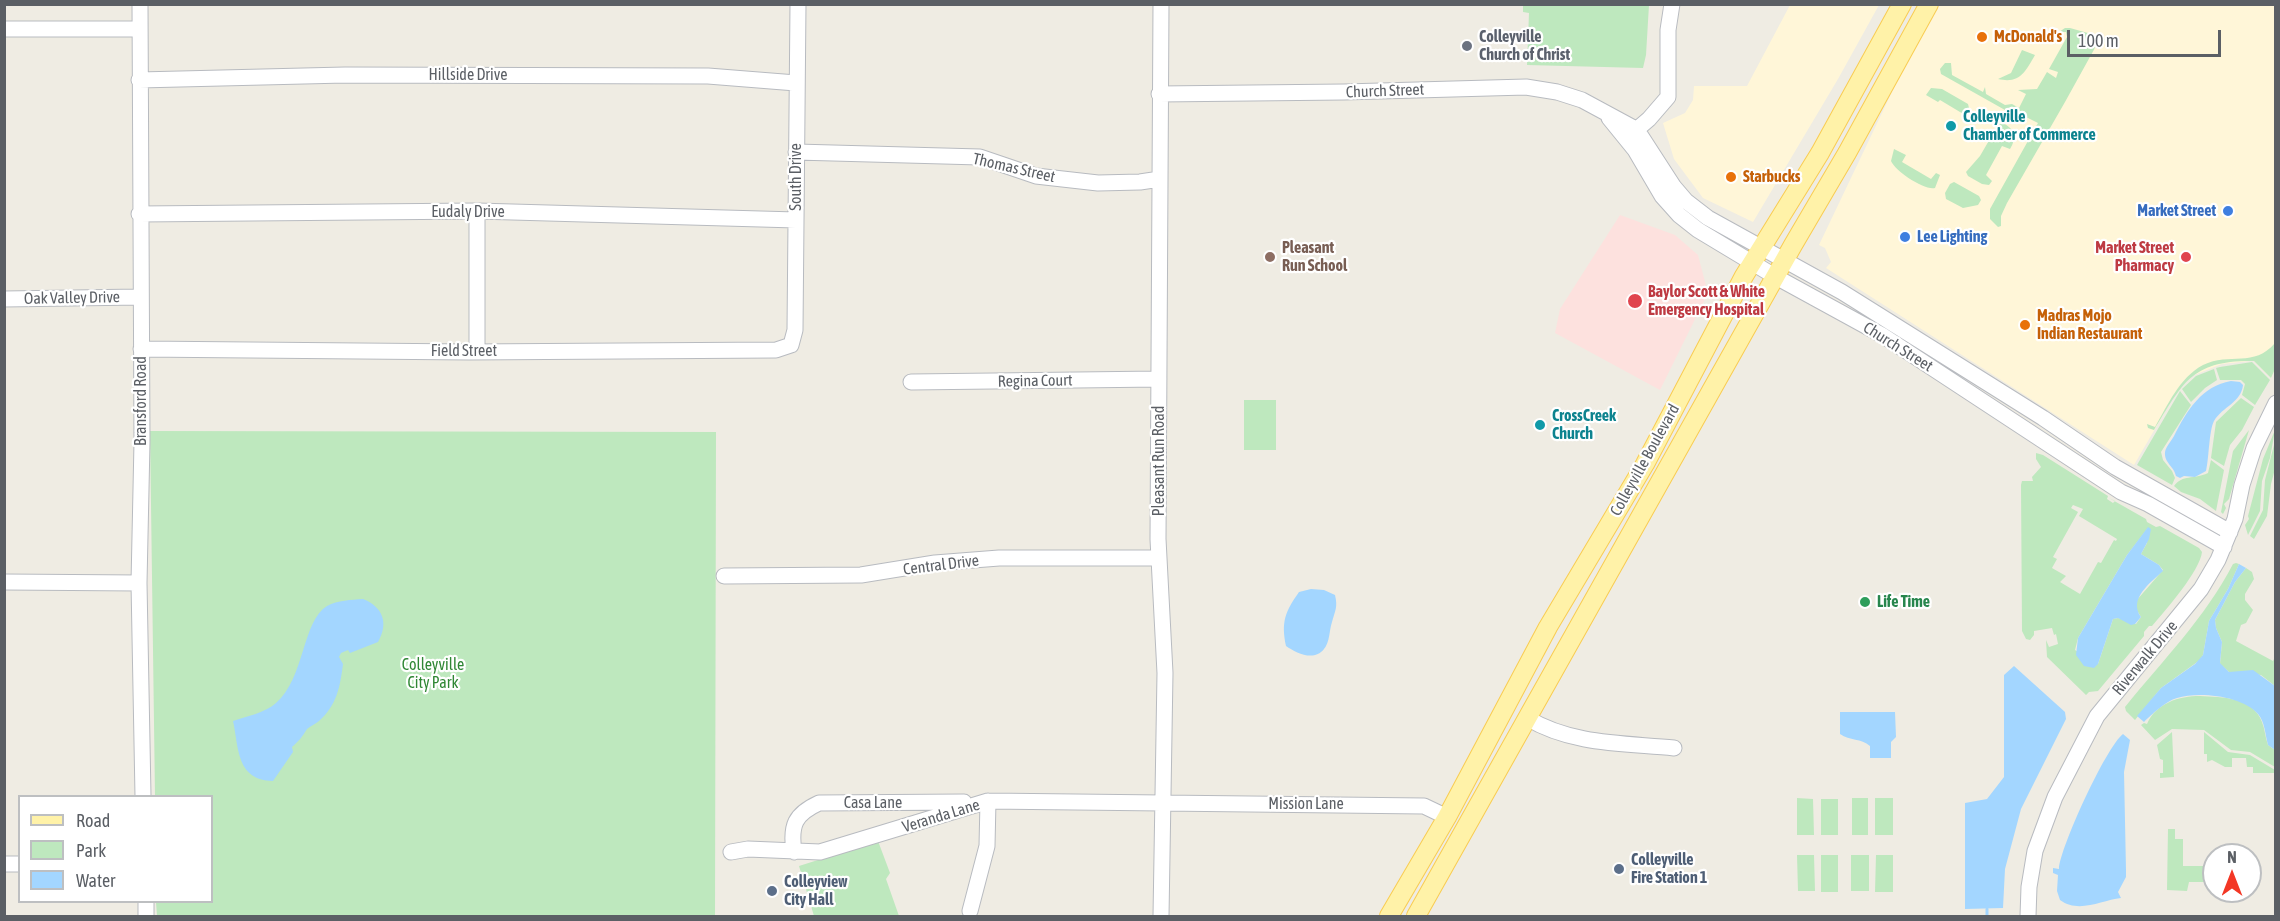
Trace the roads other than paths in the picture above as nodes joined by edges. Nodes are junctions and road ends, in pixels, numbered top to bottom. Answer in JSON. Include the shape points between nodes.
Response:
{"nodes":[{"id":1,"x":140,"y":4,"type":"edge"},
{"id":2,"x":798,"y":4,"type":"edge"},
{"id":3,"x":1161,"y":4,"type":"edge"},
{"id":4,"x":1672,"y":4,"type":"edge"},
{"id":5,"x":1902,"y":4,"type":"edge"},
{"id":6,"x":1929,"y":4,"type":"edge"},
{"id":7,"x":4,"y":29,"type":"edge"},
{"id":8,"x":139,"y":29,"type":"junction"},
{"id":9,"x":139,"y":80,"type":"junction"},
{"id":10,"x":796,"y":83,"type":"junction"},
{"id":11,"x":1159,"y":94,"type":"junction"},
{"id":12,"x":1631,"y":135,"type":"junction"},
{"id":13,"x":796,"y":152,"type":"junction"},
{"id":14,"x":1160,"y":178,"type":"junction"},
{"id":15,"x":1680,"y":205,"type":"junction"},
{"id":16,"x":477,"y":212,"type":"junction"},
{"id":17,"x":139,"y":214,"type":"junction"},
{"id":18,"x":796,"y":220,"type":"junction"},
{"id":19,"x":1761,"y":247,"type":"junction"},
{"id":20,"x":1786,"y":260,"type":"junction"},
{"id":21,"x":1752,"y":263,"type":"junction"},
{"id":22,"x":1776,"y":277,"type":"junction"},
{"id":23,"x":140,"y":297,"type":"junction"},
{"id":24,"x":4,"y":299,"type":"edge"},
{"id":25,"x":787,"y":347,"type":"joint"},
{"id":26,"x":141,"y":349,"type":"junction"},
{"id":27,"x":477,"y":351,"type":"junction"},
{"id":28,"x":1943,"y":355,"type":"junction"},
{"id":29,"x":1935,"y":370,"type":"junction"},
{"id":30,"x":1159,"y":379,"type":"junction"},
{"id":31,"x":911,"y":382,"type":"dead end"},
{"id":32,"x":2276,"y":404,"type":"edge"},
{"id":33,"x":2043,"y":418,"type":"junction"},
{"id":34,"x":2032,"y":434,"type":"junction"},
{"id":35,"x":2230,"y":532,"type":"junction"},
{"id":36,"x":2224,"y":547,"type":"junction"},
{"id":37,"x":1159,"y":558,"type":"junction"},
{"id":38,"x":724,"y":576,"type":"dead end"},
{"id":39,"x":4,"y":582,"type":"edge"},
{"id":40,"x":139,"y":583,"type":"junction"},
{"id":41,"x":1508,"y":701,"type":"junction"},
{"id":42,"x":1527,"y":718,"type":"junction"},
{"id":43,"x":1674,"y":748,"type":"dead end"},
{"id":44,"x":143,"y":795,"type":"edge"},
{"id":45,"x":988,"y":801,"type":"junction"},
{"id":46,"x":1163,"y":805,"type":"junction"},
{"id":47,"x":1447,"y":817,"type":"junction"},
{"id":48,"x":1465,"y":830,"type":"junction"},
{"id":49,"x":731,"y":852,"type":"dead end"},
{"id":50,"x":794,"y":852,"type":"junction"},
{"id":51,"x":971,"y":915,"type":"edge"},
{"id":52,"x":1161,"y":916,"type":"edge"},
{"id":53,"x":1389,"y":916,"type":"edge"},
{"id":54,"x":1416,"y":916,"type":"edge"},
{"id":55,"x":2028,"y":916,"type":"edge"}],
"edges":[{"from":1,"to":8,"type":"street","name":"Bransford Road"},
{"from":2,"to":10,"type":"street","name":"South Drive"},
{"from":3,"to":11,"type":"street","name":"Pleasant Run Road"},
{"from":4,"to":12,"type":"street","via":[[1668,97]]},
{"from":5,"to":19,"type":"main road","name":"Colleyville Boulevard","via":[[1820,153]]},
{"from":6,"to":20,"type":"main road","name":"Colleyville Boulevard"},
{"from":7,"to":8,"type":"street"},
{"from":8,"to":9,"type":"street","name":"Bransford Road"},
{"from":9,"to":10,"type":"street","name":"Hillside Drive","via":[[345,75],[708,76]]},
{"from":9,"to":17,"type":"street","name":"Bransford Road"},
{"from":10,"to":13,"type":"street","name":"South Drive"},
{"from":11,"to":12,"type":"street","name":"Church Street","via":[[1526,87],[1570,95],[1605,113]]},
{"from":11,"to":14,"type":"street","name":"Pleasant Run Road"},
{"from":12,"to":15,"type":"street","name":"Church Street","via":[[1652,181]]},
{"from":13,"to":14,"type":"street","name":"Thomas Street","via":[[980,157],[1036,176],[1098,183]]},
{"from":13,"to":18,"type":"street","name":"South Drive"},
{"from":14,"to":30,"type":"street","name":"Pleasant Run Road"},
{"from":15,"to":19,"type":"street","name":"Church Street"},
{"from":15,"to":21,"type":"street","name":"Church Street","via":[[1698,230]]},
{"from":16,"to":17,"type":"street","name":"Eudaly Drive"},
{"from":16,"to":18,"type":"street","name":"Eudaly Drive"},
{"from":16,"to":27,"type":"street"},
{"from":17,"to":23,"type":"street","name":"Bransford Road"},
{"from":18,"to":25,"type":"street","name":"South Drive","via":[[795,330]]},
{"from":19,"to":20,"type":"street","name":"Church Street"},
{"from":19,"to":21,"type":"main road","name":"Colleyville Boulevard"},
{"from":20,"to":22,"type":"main road","name":"Colleyville Boulevard"},
{"from":20,"to":28,"type":"street","name":"Church Street"},
{"from":21,"to":22,"type":"street","name":"Church Street"},
{"from":21,"to":41,"type":"main road","name":"Colleyville Boulevard","via":[[1645,464]]},
{"from":22,"to":29,"type":"street","name":"Church Street","via":[[1882,335]]},
{"from":22,"to":42,"type":"main road","name":"Colleyville Boulevard"},
{"from":23,"to":24,"type":"street","name":"Oak Valley Drive"},
{"from":23,"to":26,"type":"street","name":"Bransford Road"},
{"from":25,"to":27,"type":"street","name":"Field Street"},
{"from":26,"to":27,"type":"street","name":"Field Street"},
{"from":26,"to":40,"type":"street","name":"Bransford Road"},
{"from":28,"to":29,"type":"street"},
{"from":28,"to":33,"type":"street","name":"Church Street"},
{"from":29,"to":34,"type":"street","name":"Church Street"},
{"from":30,"to":31,"type":"street","name":"Regina Court"},
{"from":30,"to":37,"type":"street","name":"Pleasant Run Road"},
{"from":32,"to":35,"type":"street","name":"Riverwalk Drive","via":[[2254,448]]},
{"from":33,"to":34,"type":"street"},
{"from":33,"to":35,"type":"street","name":"Church Street","via":[[2115,467]]},
{"from":34,"to":36,"type":"street","name":"Church Street","via":[[2121,492]]},
{"from":35,"to":36,"type":"street","name":"Riverwalk Drive"},
{"from":36,"to":55,"type":"street","name":"Riverwalk Drive","via":[[2201,590],[2097,716],[2079,749],[2040,833],[2031,868]]},
{"from":37,"to":38,"type":"street","name":"Central Drive","via":[[999,558],[861,575]]},
{"from":37,"to":46,"type":"street","name":"Pleasant Run Road","via":[[1165,673]]},
{"from":39,"to":40,"type":"street"},
{"from":40,"to":44,"type":"street","name":"Bransford Road"},
{"from":41,"to":42,"type":"main road"},
{"from":41,"to":47,"type":"main road","name":"Colleyville Boulevard"},
{"from":42,"to":43,"type":"street","via":[[1578,739]]},
{"from":42,"to":48,"type":"main road","name":"Colleyville Boulevard"},
{"from":45,"to":46,"type":"street","name":"Veranda Lane"},
{"from":45,"to":50,"type":"street","name":"Veranda Lane","via":[[820,852]]},
{"from":45,"to":50,"type":"street","name":"Casa Lane","via":[[819,803],[799,815],[792,839]]},
{"from":45,"to":51,"type":"street","via":[[987,846]]},
{"from":46,"to":47,"type":"street","name":"Mission Lane","via":[[1424,806]]},
{"from":46,"to":52,"type":"street","name":"Pleasant Run Road"},
{"from":47,"to":48,"type":"main road"},
{"from":47,"to":53,"type":"main road","name":"Colleyville Boulevard"},
{"from":48,"to":54,"type":"main road","name":"Colleyville Boulevard"},
{"from":49,"to":50,"type":"street","name":"Veranda Lane"}]}
